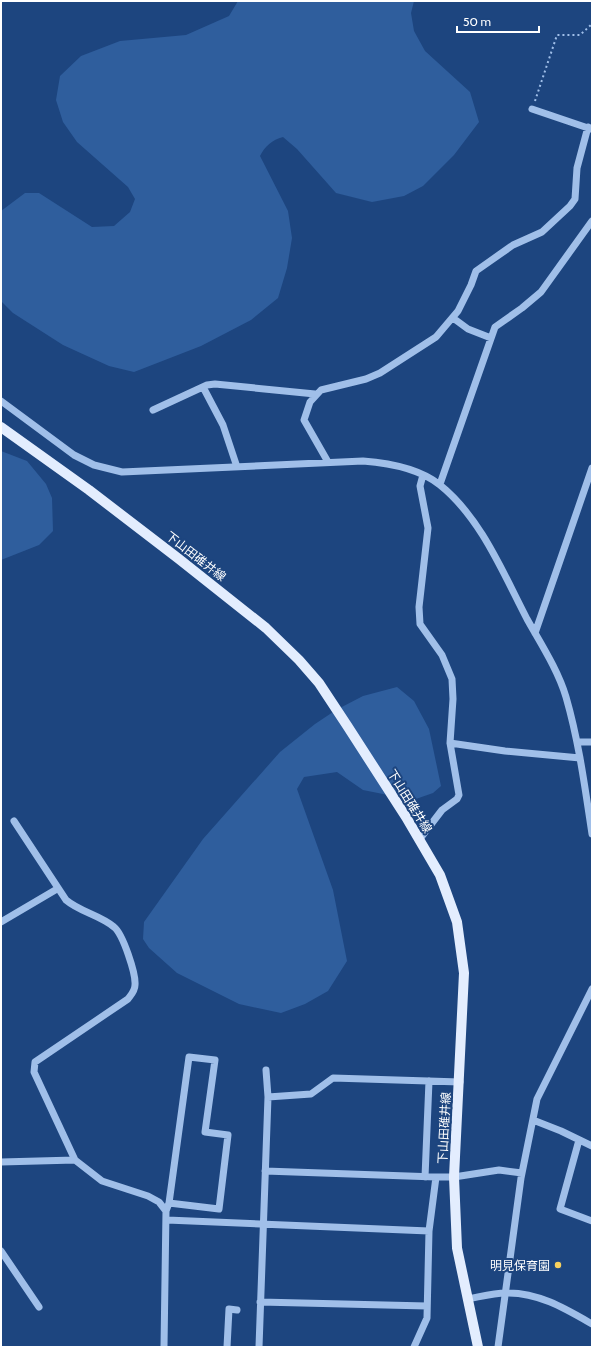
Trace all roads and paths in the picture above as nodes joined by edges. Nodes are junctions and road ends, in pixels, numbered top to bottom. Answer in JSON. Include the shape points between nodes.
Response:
{"nodes":[{"id":1,"x":592,"y":24,"type":"edge"},
{"id":2,"x":532,"y":109,"type":"joint"},
{"id":3,"x":590,"y":128,"type":"edge"},
{"id":4,"x":592,"y":221,"type":"edge"},
{"id":5,"x":453,"y":318,"type":"junction"},
{"id":6,"x":491,"y":338,"type":"junction"},
{"id":7,"x":203,"y":387,"type":"junction"},
{"id":8,"x":315,"y":394,"type":"junction"},
{"id":9,"x":1,"y":401,"type":"edge"},
{"id":10,"x":153,"y":410,"type":"dead end"},
{"id":11,"x":1,"y":428,"type":"edge"},
{"id":12,"x":328,"y":462,"type":"junction"},
{"id":13,"x":237,"y":467,"type":"junction"},
{"id":14,"x":592,"y":468,"type":"edge"},
{"id":15,"x":423,"y":475,"type":"junction"},
{"id":16,"x":440,"y":484,"type":"junction"},
{"id":17,"x":535,"y":633,"type":"junction"},
{"id":18,"x":578,"y":742,"type":"junction"},
{"id":19,"x":592,"y":742,"type":"edge"},
{"id":20,"x":450,"y":743,"type":"junction"},
{"id":21,"x":580,"y":758,"type":"junction"},
{"id":22,"x":14,"y":821,"type":"dead end"},
{"id":23,"x":592,"y":834,"type":"edge"},
{"id":24,"x":419,"y":840,"type":"junction"},
{"id":25,"x":57,"y":889,"type":"junction"},
{"id":26,"x":1,"y":922,"type":"edge"},
{"id":27,"x":592,"y":988,"type":"edge"},
{"id":28,"x":266,"y":1070,"type":"dead end"},
{"id":29,"x":429,"y":1081,"type":"junction"},
{"id":30,"x":460,"y":1082,"type":"junction"},
{"id":31,"x":268,"y":1097,"type":"junction"},
{"id":32,"x":533,"y":1120,"type":"junction"},
{"id":33,"x":579,"y":1140,"type":"junction"},
{"id":34,"x":592,"y":1146,"type":"edge"},
{"id":35,"x":75,"y":1160,"type":"junction"},
{"id":36,"x":1,"y":1162,"type":"edge"},
{"id":37,"x":265,"y":1171,"type":"junction"},
{"id":38,"x":522,"y":1173,"type":"junction"},
{"id":39,"x":426,"y":1177,"type":"junction"},
{"id":40,"x":436,"y":1177,"type":"junction"},
{"id":41,"x":454,"y":1177,"type":"junction"},
{"id":42,"x":169,"y":1203,"type":"junction"},
{"id":43,"x":166,"y":1211,"type":"junction"},
{"id":44,"x":167,"y":1220,"type":"junction"},
{"id":45,"x":592,"y":1221,"type":"edge"},
{"id":46,"x":264,"y":1223,"type":"junction"},
{"id":47,"x":429,"y":1231,"type":"junction"},
{"id":48,"x":1,"y":1251,"type":"edge"},
{"id":49,"x":507,"y":1293,"type":"junction"},
{"id":50,"x":467,"y":1299,"type":"junction"},
{"id":51,"x":260,"y":1302,"type":"junction"},
{"id":52,"x":427,"y":1306,"type":"junction"},
{"id":53,"x":39,"y":1307,"type":"dead end"},
{"id":54,"x":237,"y":1310,"type":"dead end"},
{"id":55,"x":592,"y":1324,"type":"edge"},
{"id":56,"x":164,"y":1347,"type":"edge"},
{"id":57,"x":227,"y":1347,"type":"edge"},
{"id":58,"x":258,"y":1347,"type":"edge"},
{"id":59,"x":414,"y":1347,"type":"edge"},
{"id":60,"x":478,"y":1347,"type":"edge"},
{"id":61,"x":498,"y":1347,"type":"edge"}],
"edges":[{"from":1,"to":2,"type":"path","via":[[580,35],[557,35]]},
{"from":2,"to":3,"type":"street"},
{"from":3,"to":5,"type":"street","via":[[577,168],[575,199],[570,206],[542,232],[513,245],[476,271]]},
{"from":4,"to":6,"type":"street","via":[[541,292],[495,327]]},
{"from":5,"to":6,"type":"street","via":[[468,329]]},
{"from":5,"to":8,"type":"street","via":[[436,337],[380,373],[366,379],[327,387]]},
{"from":6,"to":16,"type":"street"},
{"from":7,"to":8,"type":"street","via":[[215,384]]},
{"from":7,"to":10,"type":"street"},
{"from":7,"to":13,"type":"street","via":[[223,425]]},
{"from":8,"to":12,"type":"street","via":[[304,420]]},
{"from":9,"to":13,"type":"street","via":[[74,455],[94,465],[122,472]]},
{"from":11,"to":24,"type":"main road","name":"下山田碓井線","via":[[89,490],[178,559],[266,628],[299,660],[319,683],[348,726]]},
{"from":12,"to":13,"type":"street"},
{"from":12,"to":15,"type":"street","via":[[381,462]]},
{"from":14,"to":17,"type":"street"},
{"from":15,"to":16,"type":"street"},
{"from":15,"to":20,"type":"street","via":[[420,486],[428,528],[419,607],[420,624],[442,655],[452,678]]},
{"from":16,"to":17,"type":"street","via":[[479,529]]},
{"from":17,"to":18,"type":"street","via":[[566,695]]},
{"from":18,"to":19,"type":"street"},
{"from":18,"to":21,"type":"street"},
{"from":20,"to":21,"type":"street"},
{"from":20,"to":24,"type":"street","via":[[459,795],[442,810]]},
{"from":21,"to":23,"type":"street"},
{"from":22,"to":25,"type":"street"},
{"from":24,"to":30,"type":"main road","name":"下山田碓井線","via":[[442,881],[457,922],[462,946],[464,974]]},
{"from":25,"to":26,"type":"street"},
{"from":25,"to":35,"type":"street","via":[[76,909],[116,928],[122,938],[135,985],[128,999],[35,1062],[34,1072]]},
{"from":27,"to":32,"type":"street","via":[[537,1100]]},
{"from":28,"to":31,"type":"street"},
{"from":29,"to":30,"type":"street"},
{"from":29,"to":31,"type":"street","via":[[332,1078],[311,1094]]},
{"from":29,"to":39,"type":"street"},
{"from":30,"to":41,"type":"main road","name":"下山田碓井線"},
{"from":31,"to":37,"type":"street"},
{"from":32,"to":33,"type":"street"},
{"from":32,"to":38,"type":"street"},
{"from":33,"to":34,"type":"street"},
{"from":33,"to":45,"type":"street","via":[[560,1209]]},
{"from":35,"to":36,"type":"street"},
{"from":35,"to":43,"type":"street","via":[[102,1181],[148,1196],[159,1202]]},
{"from":37,"to":39,"type":"street"},
{"from":37,"to":46,"type":"street"},
{"from":38,"to":41,"type":"street","via":[[499,1170]]},
{"from":38,"to":49,"type":"street"},
{"from":39,"to":40,"type":"street"},
{"from":40,"to":41,"type":"street"},
{"from":40,"to":47,"type":"street"},
{"from":41,"to":50,"type":"main road","name":"下山田碓井線","via":[[457,1248]]},
{"from":42,"to":42,"type":"street","via":[[188,1057],[215,1060],[205,1132],[228,1135],[219,1209]]},
{"from":42,"to":43,"type":"street"},
{"from":43,"to":44,"type":"street"},
{"from":44,"to":46,"type":"street"},
{"from":44,"to":56,"type":"street"},
{"from":46,"to":47,"type":"street"},
{"from":46,"to":51,"type":"street"},
{"from":47,"to":52,"type":"street"},
{"from":48,"to":53,"type":"street"},
{"from":49,"to":50,"type":"street"},
{"from":49,"to":55,"type":"street","via":[[538,1297],[559,1305]]},
{"from":49,"to":61,"type":"street"},
{"from":50,"to":60,"type":"main road","name":"下山田碓井線"},
{"from":51,"to":52,"type":"street"},
{"from":51,"to":58,"type":"street"},
{"from":52,"to":59,"type":"street","via":[[426,1318]]},
{"from":54,"to":57,"type":"street","via":[[229,1309]]}]}
